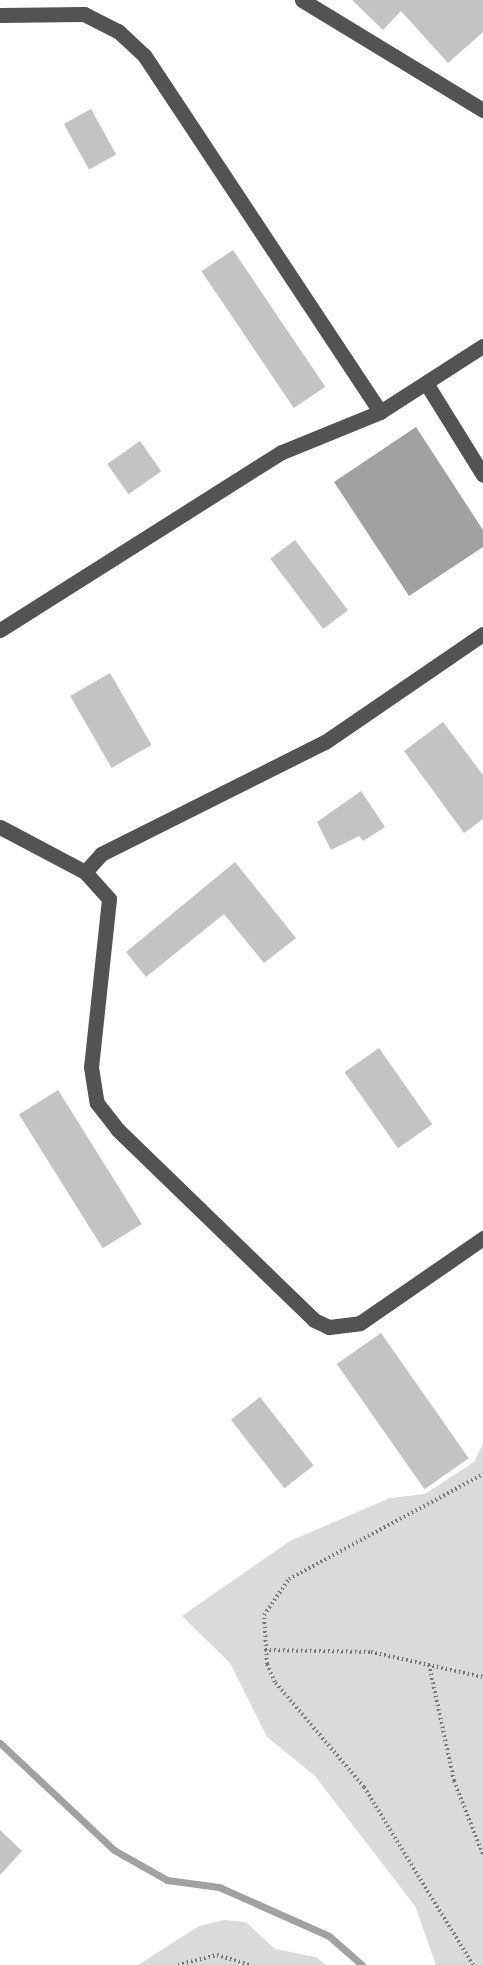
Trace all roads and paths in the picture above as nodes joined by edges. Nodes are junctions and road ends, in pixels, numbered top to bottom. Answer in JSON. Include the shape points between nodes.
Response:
{"nodes":[{"id":1,"x":302,"y":0,"type":"edge"},
{"id":2,"x":0,"y":15,"type":"edge"},
{"id":3,"x":483,"y":110,"type":"edge"},
{"id":4,"x":483,"y":346,"type":"edge"},
{"id":5,"x":426,"y":383,"type":"junction"},
{"id":6,"x":380,"y":412,"type":"junction"},
{"id":7,"x":483,"y":475,"type":"edge"},
{"id":8,"x":0,"y":630,"type":"edge"},
{"id":9,"x":483,"y":634,"type":"edge"},
{"id":10,"x":0,"y":827,"type":"edge"},
{"id":11,"x":85,"y":872,"type":"junction"},
{"id":12,"x":483,"y":1238,"type":"edge"},
{"id":13,"x":483,"y":1474,"type":"edge"},
{"id":14,"x":265,"y":1650,"type":"junction"},
{"id":15,"x":429,"y":1665,"type":"junction"},
{"id":16,"x":483,"y":1677,"type":"edge"},
{"id":17,"x":483,"y":1855,"type":"edge"},
{"id":18,"x":178,"y":1965,"type":"edge"},
{"id":19,"x":249,"y":1965,"type":"edge"},
{"id":20,"x":473,"y":1965,"type":"edge"}],
"edges":[{"from":1,"to":3,"type":"lane"},
{"from":2,"to":6,"type":"lane","via":[[84,14],[118,31],[144,55]]},
{"from":4,"to":5,"type":"lane"},
{"from":5,"to":6,"type":"lane"},
{"from":5,"to":7,"type":"lane"},
{"from":6,"to":8,"type":"lane","via":[[288,448]]},
{"from":9,"to":11,"type":"lane","via":[[326,742],[101,854]]},
{"from":10,"to":11,"type":"lane"},
{"from":11,"to":12,"type":"lane","via":[[102,887],[110,911],[91,1067],[97,1103],[117,1129],[314,1320],[329,1327],[360,1323]]},
{"from":13,"to":14,"type":"path","via":[[289,1579],[264,1615]]},
{"from":14,"to":15,"type":"path","via":[[371,1652]]},
{"from":14,"to":20,"type":"path","via":[[275,1682],[364,1787]]},
{"from":15,"to":16,"type":"path"},
{"from":15,"to":17,"type":"path","via":[[454,1781]]},
{"from":18,"to":19,"type":"path","via":[[217,1955]]}]}
